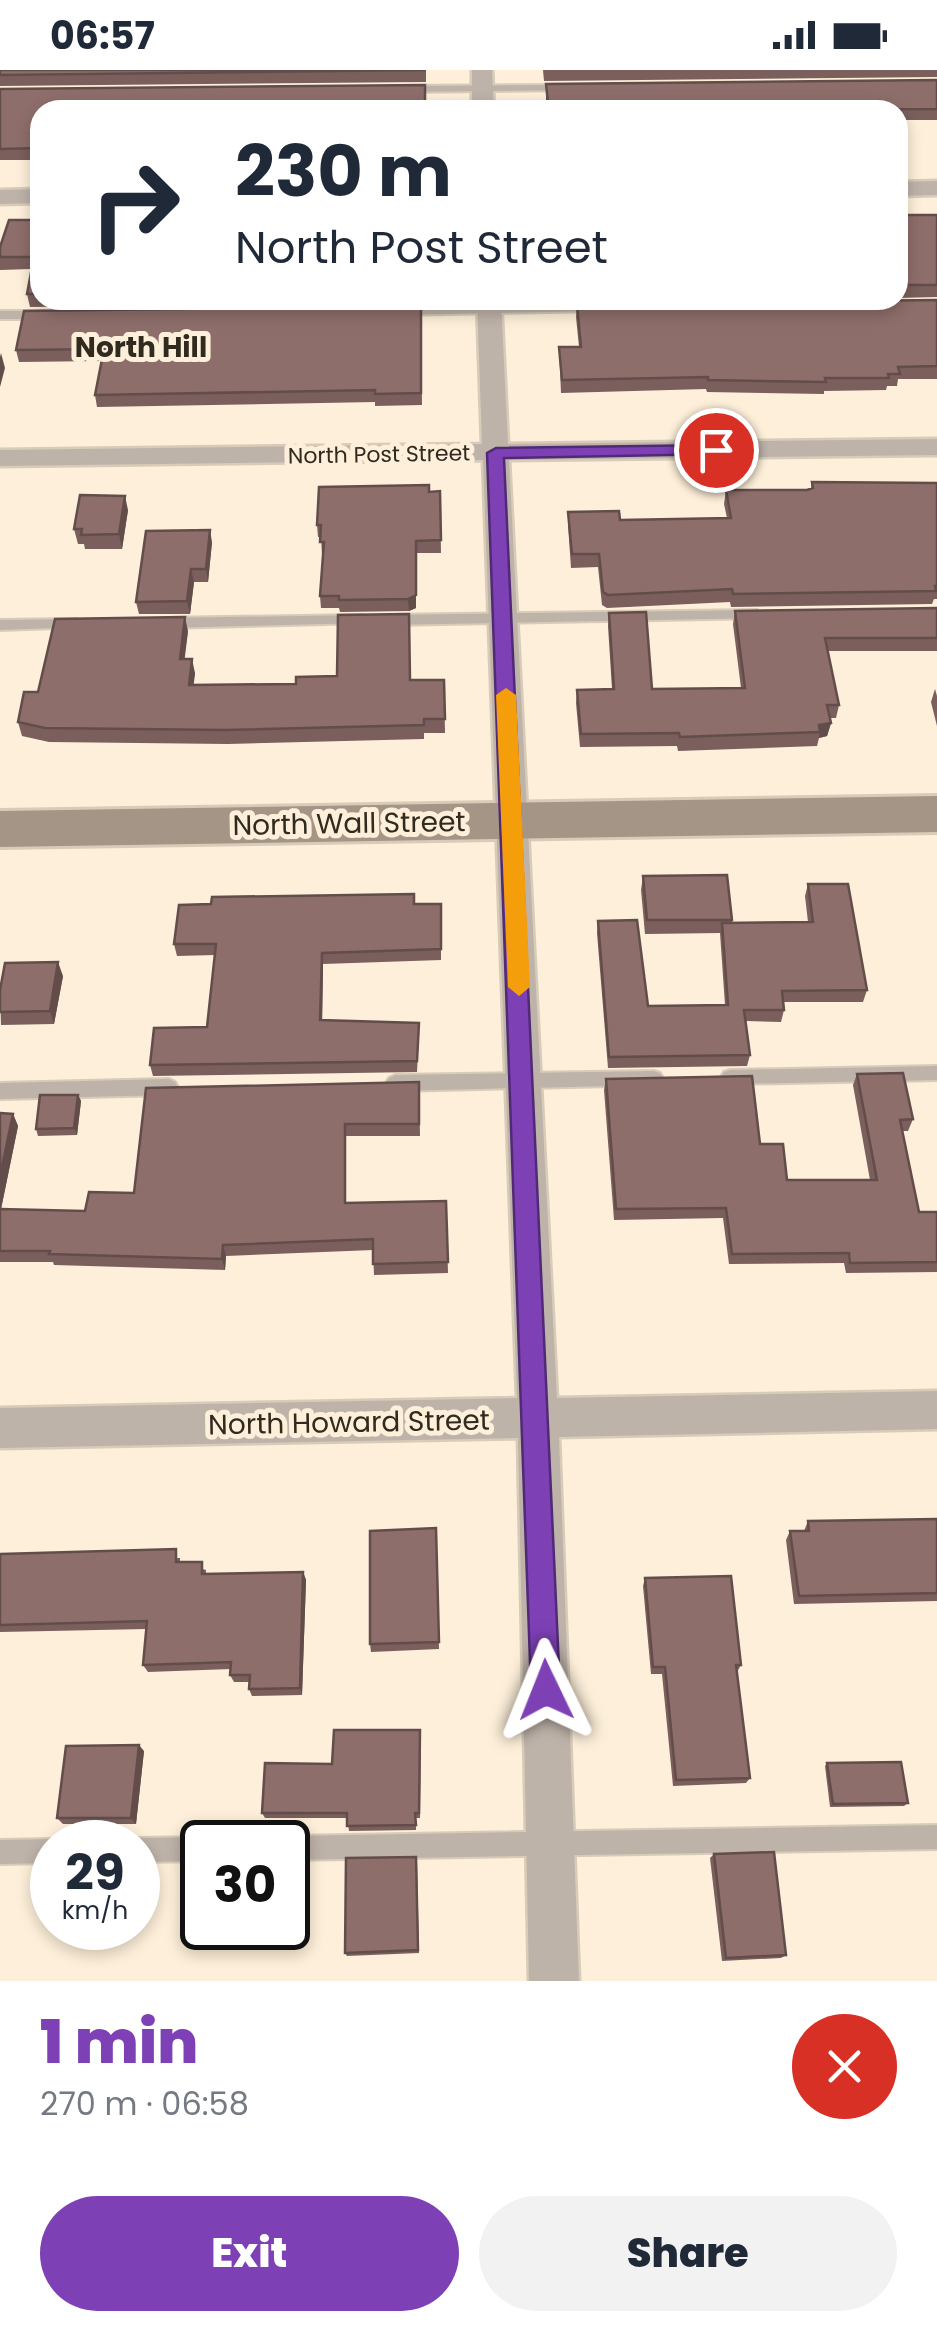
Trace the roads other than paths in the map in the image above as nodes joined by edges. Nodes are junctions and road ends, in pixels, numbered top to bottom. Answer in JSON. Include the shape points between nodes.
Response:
{"nodes":[{"id":1,"x":581,"y":87,"type":"edge"},
{"id":2,"x":386,"y":89,"type":"edge"},
{"id":3,"x":482,"y":90,"type":"edge"},
{"id":4,"x":937,"y":188,"type":"edge"},
{"id":5,"x":908,"y":189,"type":"edge"},
{"id":6,"x":30,"y":196,"type":"edge"},
{"id":7,"x":0,"y":197,"type":"edge"},
{"id":8,"x":408,"y":310,"type":"edge"},
{"id":9,"x":490,"y":310,"type":"edge"},
{"id":10,"x":392,"y":311,"type":"edge"},
{"id":11,"x":59,"y":314,"type":"edge"},
{"id":12,"x":0,"y":315,"type":"edge"},
{"id":13,"x":937,"y":447,"type":"edge"},
{"id":14,"x":496,"y":453,"type":"junction"},
{"id":15,"x":0,"y":458,"type":"edge"},
{"id":16,"x":779,"y":614,"type":"edge"},
{"id":17,"x":503,"y":618,"type":"junction"},
{"id":18,"x":155,"y":623,"type":"edge"},
{"id":19,"x":97,"y":624,"type":"edge"},
{"id":20,"x":0,"y":625,"type":"edge"},
{"id":21,"x":937,"y":814,"type":"edge"},
{"id":22,"x":512,"y":820,"type":"junction"},
{"id":23,"x":0,"y":829,"type":"edge"},
{"id":24,"x":937,"y":1074,"type":"edge"},
{"id":25,"x":720,"y":1077,"type":"edge"},
{"id":26,"x":680,"y":1078,"type":"edge"},
{"id":27,"x":523,"y":1080,"type":"junction"},
{"id":28,"x":368,"y":1083,"type":"edge"},
{"id":29,"x":194,"y":1087,"type":"edge"},
{"id":30,"x":0,"y":1091,"type":"edge"},
{"id":31,"x":937,"y":1410,"type":"edge"},
{"id":32,"x":538,"y":1419,"type":"junction"},
{"id":33,"x":0,"y":1428,"type":"edge"},
{"id":34,"x":937,"y":1837,"type":"edge"},
{"id":35,"x":550,"y":1845,"type":"junction"},
{"id":36,"x":310,"y":1848,"type":"edge"},
{"id":37,"x":0,"y":1852,"type":"edge"},
{"id":38,"x":30,"y":1852,"type":"edge"},
{"id":39,"x":554,"y":1981,"type":"edge"}],
"edges":[{"from":1,"to":3,"type":"lane"},
{"from":2,"to":3,"type":"lane"},
{"from":4,"to":5,"type":"street"},
{"from":6,"to":7,"type":"street"},
{"from":8,"to":10,"type":"lane"},
{"from":9,"to":14,"type":"street"},
{"from":11,"to":12,"type":"lane"},
{"from":13,"to":14,"type":"street","name":"North Post Street"},
{"from":14,"to":15,"type":"street","name":"North Post Street"},
{"from":14,"to":17,"type":"street"},
{"from":16,"to":17,"type":"lane"},
{"from":17,"to":18,"type":"lane"},
{"from":17,"to":22,"type":"street"},
{"from":19,"to":20,"type":"lane"},
{"from":21,"to":22,"type":"street","name":"North Wall Street"},
{"from":22,"to":23,"type":"street","name":"North Wall Street"},
{"from":22,"to":27,"type":"street"},
{"from":24,"to":25,"type":"lane"},
{"from":26,"to":27,"type":"lane"},
{"from":27,"to":28,"type":"lane"},
{"from":27,"to":32,"type":"street"},
{"from":29,"to":30,"type":"lane"},
{"from":31,"to":32,"type":"street","name":"North Howard Street"},
{"from":32,"to":33,"type":"street","name":"North Howard Street"},
{"from":32,"to":35,"type":"street"},
{"from":34,"to":35,"type":"lane"},
{"from":35,"to":36,"type":"lane"},
{"from":35,"to":39,"type":"street"},
{"from":37,"to":38,"type":"lane"}]}
